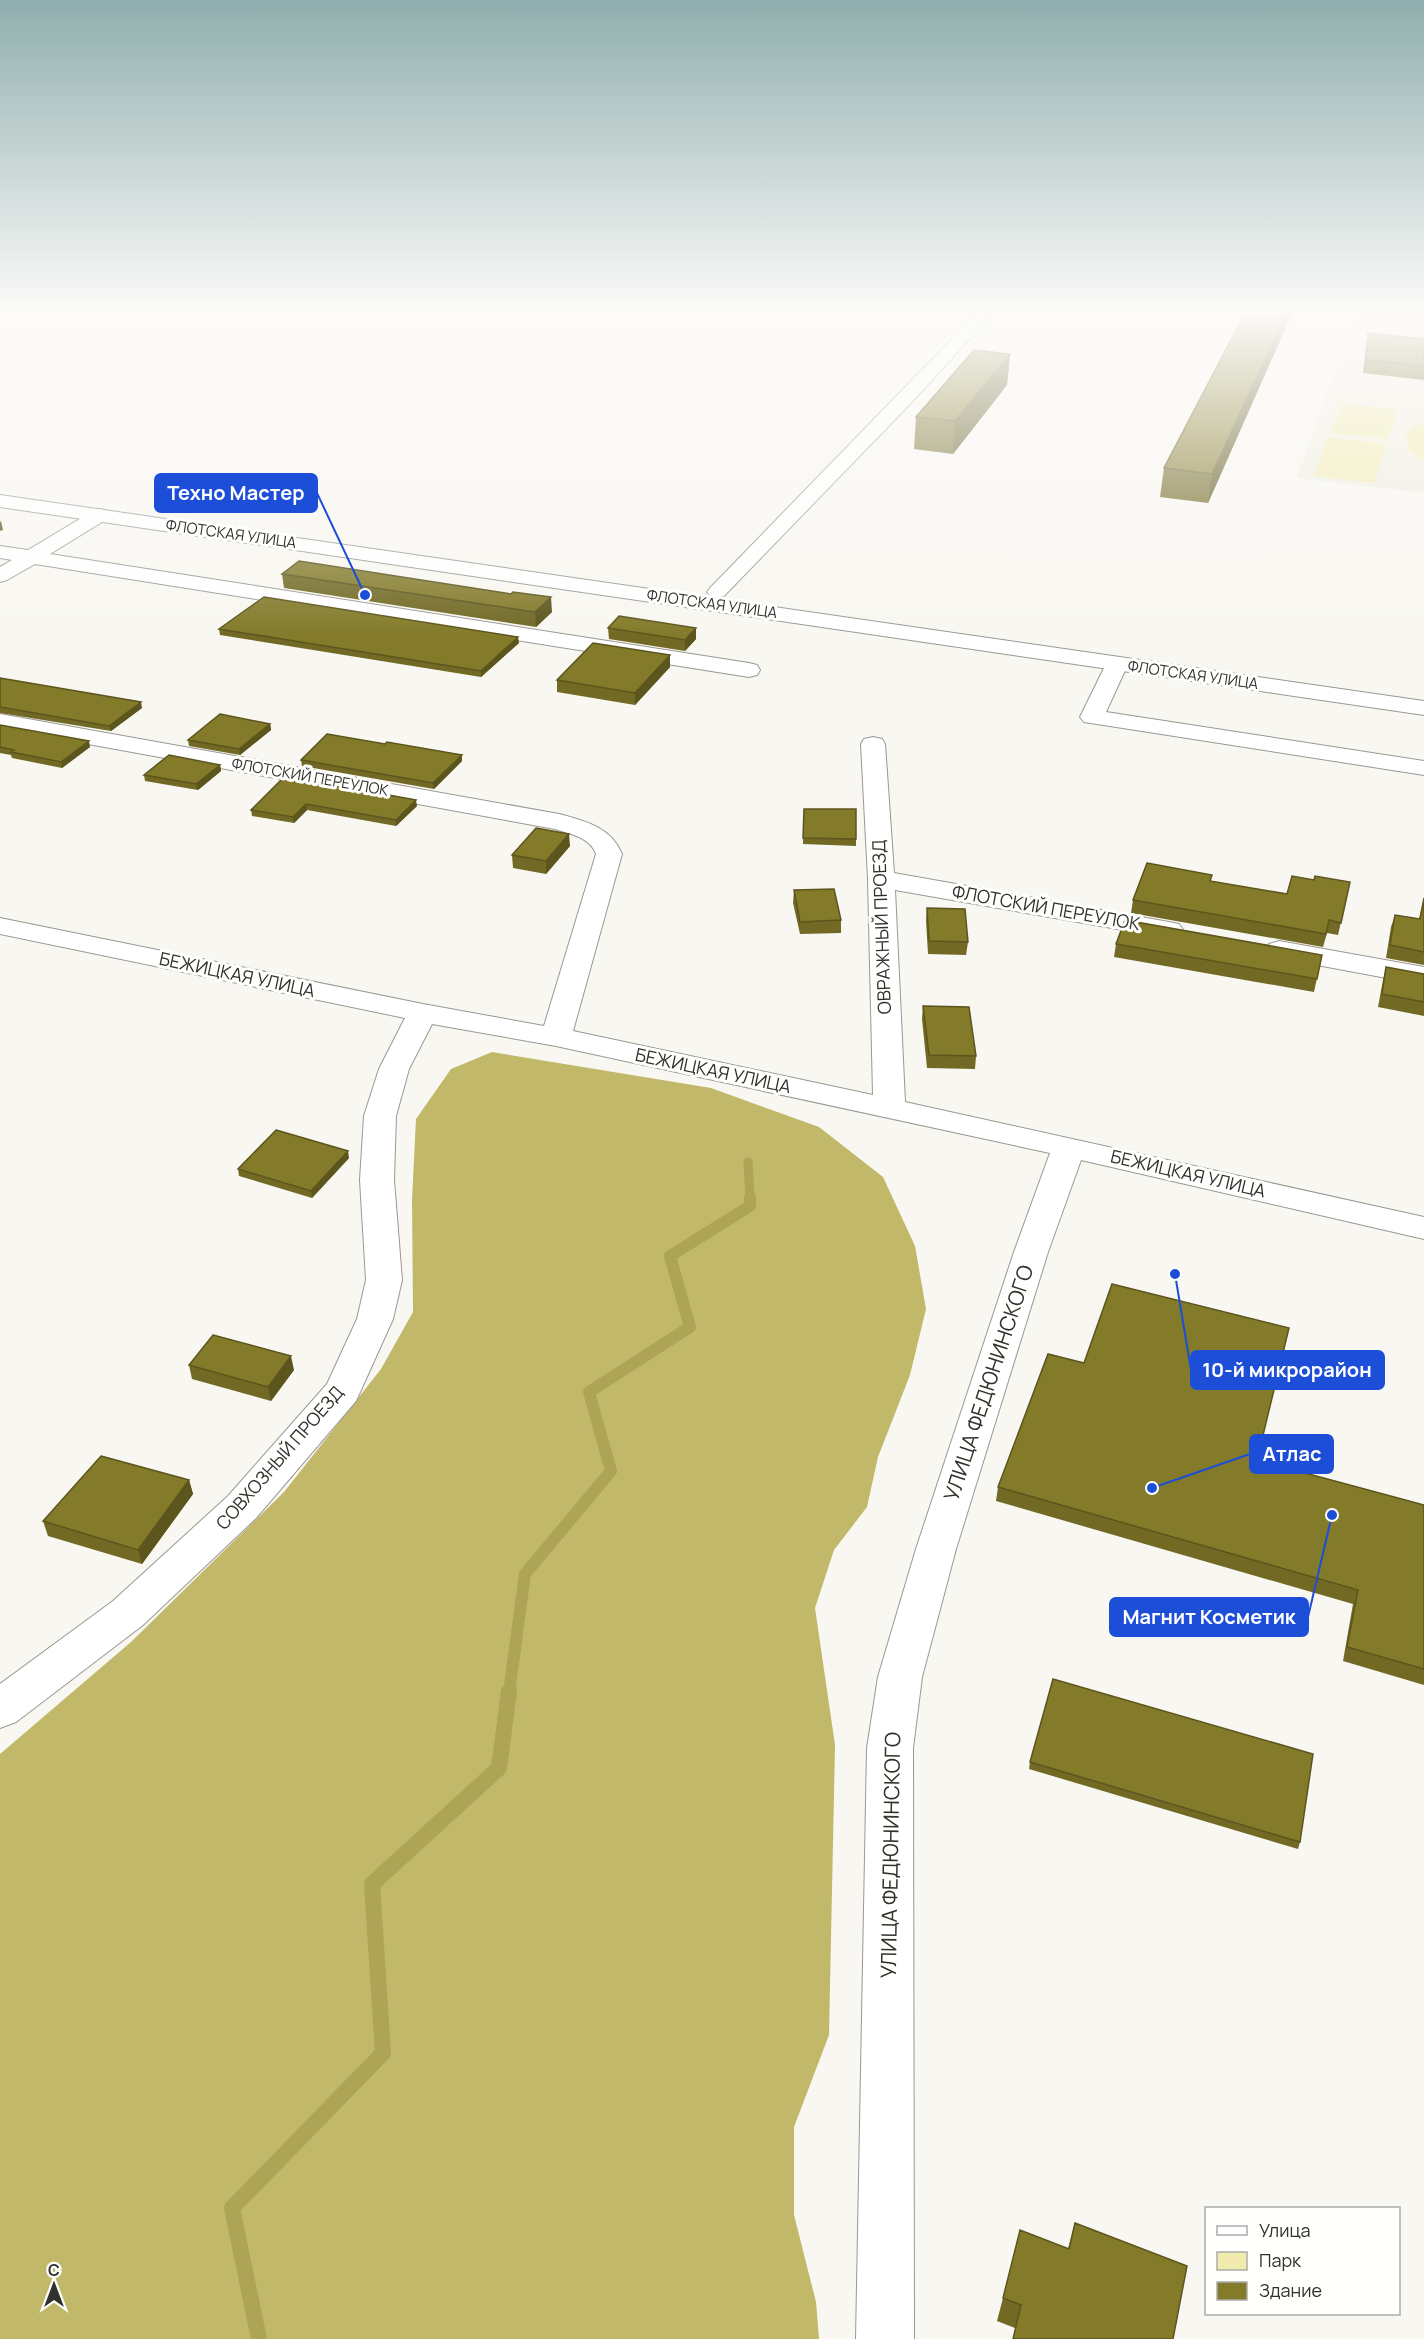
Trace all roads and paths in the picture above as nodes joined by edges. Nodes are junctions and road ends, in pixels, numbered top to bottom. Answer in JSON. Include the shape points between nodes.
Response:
{"nodes":[{"id":1,"x":886,"y":418,"type":"edge"},
{"id":2,"x":0,"y":490,"type":"edge"},
{"id":3,"x":0,"y":501,"type":"edge"},
{"id":4,"x":100,"y":515,"type":"junction"},
{"id":5,"x":0,"y":552,"type":"edge"},
{"id":6,"x":32,"y":556,"type":"junction"},
{"id":7,"x":0,"y":576,"type":"edge"},
{"id":8,"x":717,"y":592,"type":"junction"},
{"id":9,"x":1117,"y":664,"type":"junction"},
{"id":10,"x":749,"y":670,"type":"dead end"},
{"id":11,"x":1424,"y":693,"type":"edge"},
{"id":12,"x":1424,"y":708,"type":"edge"},
{"id":13,"x":0,"y":721,"type":"edge"},
{"id":14,"x":873,"y":744,"type":"dead end"},
{"id":15,"x":1424,"y":768,"type":"edge"},
{"id":16,"x":881,"y":879,"type":"junction"},
{"id":17,"x":0,"y":926,"type":"edge"},
{"id":18,"x":1200,"y":936,"type":"edge"},
{"id":19,"x":1259,"y":946,"type":"edge"},
{"id":20,"x":1424,"y":976,"type":"edge"},
{"id":21,"x":423,"y":1013,"type":"junction"},
{"id":22,"x":556,"y":1037,"type":"junction"},
{"id":23,"x":889,"y":1109,"type":"junction"},
{"id":24,"x":1070,"y":1147,"type":"junction"},
{"id":25,"x":1424,"y":1228,"type":"edge"},
{"id":26,"x":6,"y":1697,"type":"edge"},
{"id":27,"x":885,"y":2339,"type":"edge"}],
"edges":[{"from":1,"to":8,"type":"street"},
{"from":2,"to":8,"type":"street","name":"ФЛОТСКАЯ УЛИЦА"},
{"from":3,"to":4,"type":"street","name":"ФЛОТСКАЯ УЛИЦА"},
{"from":4,"to":6,"type":"street"},
{"from":4,"to":9,"type":"street","name":"ФЛОТСКАЯ УЛИЦА"},
{"from":5,"to":6,"type":"street"},
{"from":6,"to":7,"type":"street"},
{"from":6,"to":10,"type":"street"},
{"from":8,"to":11,"type":"street","name":"ФЛОТСКАЯ УЛИЦА"},
{"from":9,"to":12,"type":"street","name":"ФЛОТСКАЯ УЛИЦА"},
{"from":9,"to":15,"type":"street","via":[[1092,717]]},
{"from":13,"to":22,"type":"street","name":"ФЛОТСКИЙ ПЕРЕУЛОК","via":[[559,822],[601,839],[609,854]]},
{"from":14,"to":16,"type":"street","name":"ОВРАЖНЫЙ ПРОЕЗД"},
{"from":16,"to":18,"type":"street","name":"ФЛОТСКИЙ ПЕРЕУЛОК"},
{"from":16,"to":23,"type":"street","name":"ОВРАЖНЫЙ ПРОЕЗД"},
{"from":17,"to":21,"type":"street","name":"БЕЖИЦКАЯ УЛИЦА"},
{"from":19,"to":20,"type":"street"},
{"from":21,"to":22,"type":"street","name":"БЕЖИЦКАЯ УЛИЦА"},
{"from":21,"to":26,"type":"street","name":"СОВХОЗНЫЙ ПРОЕЗД","via":[[394,1069],[380,1116],[377,1180],[384,1280],[375,1319],[343,1391],[242,1507],[128,1613]]},
{"from":22,"to":23,"type":"street","name":"БЕЖИЦКАЯ УЛИЦА"},
{"from":23,"to":24,"type":"street","name":"БЕЖИЦКАЯ УЛИЦА"},
{"from":24,"to":25,"type":"street","name":"БЕЖИЦКАЯ УЛИЦА"},
{"from":24,"to":27,"type":"street","name":"УЛИЦА ФЕДЮНИНСКОГО","via":[[1031,1252],[936,1549],[900,1677],[890,1748]]}]}
